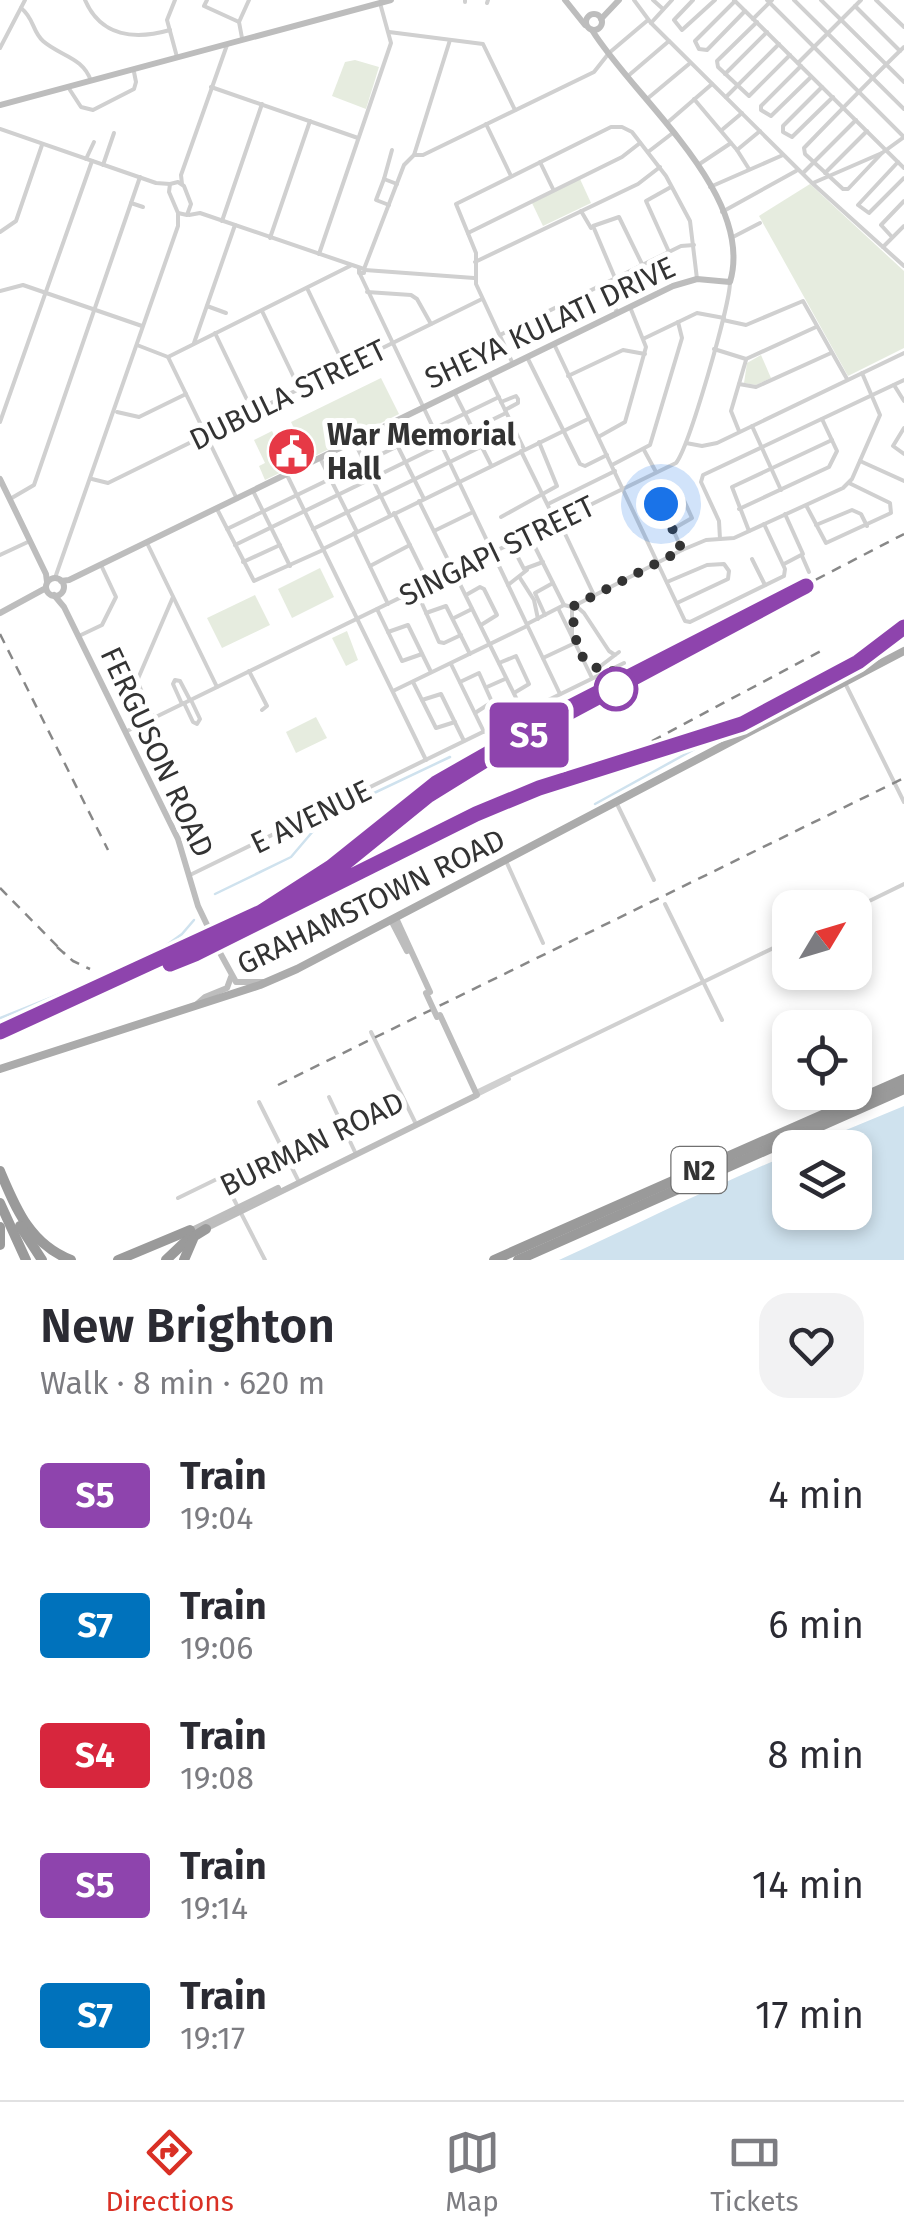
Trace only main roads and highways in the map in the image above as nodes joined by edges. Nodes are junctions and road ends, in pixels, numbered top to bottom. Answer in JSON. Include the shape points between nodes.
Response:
{"nodes":[{"id":1,"x":904,"y":650,"type":"edge"},
{"id":2,"x":0,"y":1069,"type":"edge"},
{"id":3,"x":904,"y":1079,"type":"edge"},
{"id":4,"x":904,"y":1089,"type":"edge"},
{"id":5,"x":0,"y":1173,"type":"edge"},
{"id":6,"x":0,"y":1204,"type":"edge"},
{"id":7,"x":4,"y":1225,"type":"edge"},
{"id":8,"x":190,"y":1230,"type":"road end"},
{"id":9,"x":0,"y":1245,"type":"edge"},
{"id":10,"x":28,"y":1260,"type":"edge"},
{"id":11,"x":42,"y":1260,"type":"edge"},
{"id":12,"x":70,"y":1260,"type":"edge"},
{"id":13,"x":118,"y":1260,"type":"edge"},
{"id":14,"x":166,"y":1260,"type":"edge"},
{"id":15,"x":184,"y":1260,"type":"edge"},
{"id":16,"x":494,"y":1260,"type":"edge"},
{"id":17,"x":518,"y":1260,"type":"edge"}],
"edges":[{"from":1,"to":2,"type":"main road","name":"GRAHAMSTOWN ROAD","via":[[267,982]]},
{"from":3,"to":16,"type":"highway","number":"N2"},
{"from":4,"to":17,"type":"highway","number":"N2"},
{"from":5,"to":11,"type":"highway"},
{"from":5,"to":12,"type":"highway","via":[[30,1230]]},
{"from":6,"to":7,"type":"highway"},
{"from":7,"to":9,"type":"highway"},
{"from":7,"to":10,"type":"highway"},
{"from":8,"to":13,"type":"highway"},
{"from":14,"to":15,"type":"highway","name":"BURMAN ROAD","via":[[206,1229],[189,1244]]}]}
